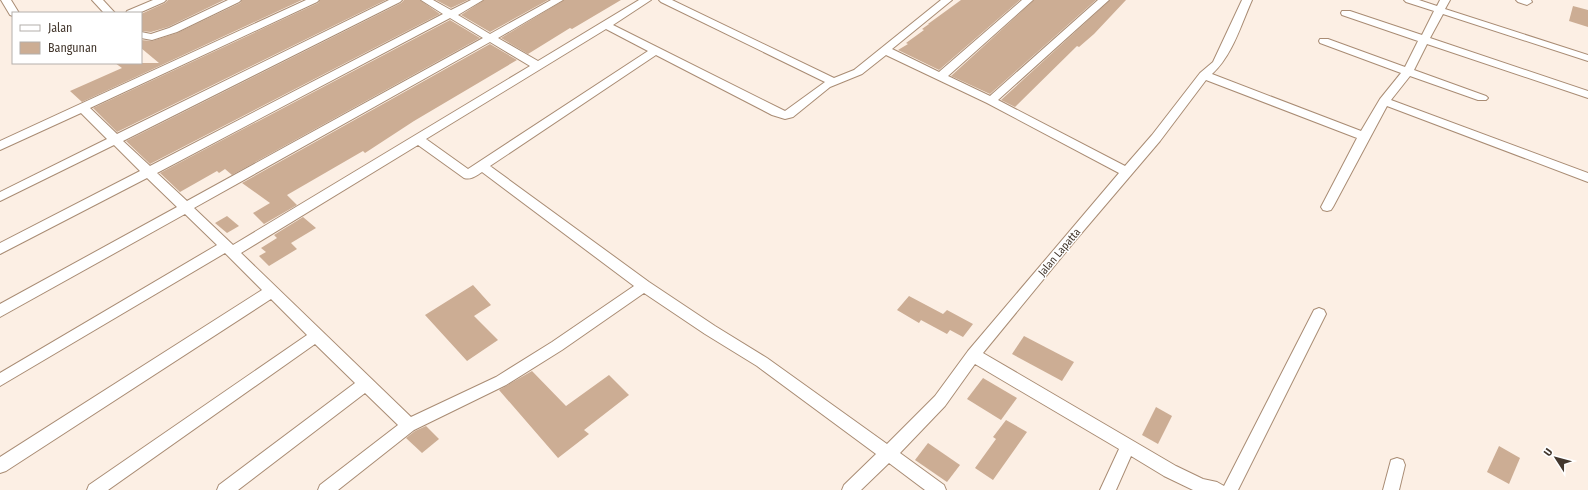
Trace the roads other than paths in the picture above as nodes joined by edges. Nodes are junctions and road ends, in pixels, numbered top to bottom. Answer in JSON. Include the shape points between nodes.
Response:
{"nodes":[{"id":1,"x":6,"y":0,"type":"edge"},
{"id":2,"x":97,"y":0,"type":"edge"},
{"id":3,"x":161,"y":0,"type":"edge"},
{"id":4,"x":236,"y":0,"type":"edge"},
{"id":5,"x":314,"y":0,"type":"edge"},
{"id":6,"x":397,"y":0,"type":"edge"},
{"id":7,"x":426,"y":0,"type":"edge"},
{"id":8,"x":478,"y":0,"type":"edge"},
{"id":9,"x":558,"y":0,"type":"edge"},
{"id":10,"x":646,"y":0,"type":"edge"},
{"id":11,"x":664,"y":0,"type":"edge"},
{"id":12,"x":948,"y":0,"type":"edge"},
{"id":13,"x":1028,"y":0,"type":"edge"},
{"id":14,"x":1104,"y":0,"type":"edge"},
{"id":15,"x":1247,"y":0,"type":"edge"},
{"id":16,"x":1409,"y":0,"type":"edge"},
{"id":17,"x":1444,"y":0,"type":"edge"},
{"id":18,"x":1439,"y":10,"type":"junction"},
{"id":19,"x":13,"y":12,"type":"edge"},
{"id":20,"x":109,"y":12,"type":"edge"},
{"id":21,"x":133,"y":12,"type":"edge"},
{"id":22,"x":1346,"y":13,"type":"dead end"},
{"id":23,"x":450,"y":14,"type":"junction"},
{"id":24,"x":606,"y":25,"type":"junction"},
{"id":25,"x":142,"y":35,"type":"edge"},
{"id":26,"x":490,"y":38,"type":"junction"},
{"id":27,"x":1424,"y":40,"type":"junction"},
{"id":28,"x":1324,"y":41,"type":"dead end"},
{"id":29,"x":656,"y":50,"type":"junction"},
{"id":30,"x":885,"y":50,"type":"junction"},
{"id":31,"x":1588,"y":58,"type":"edge"},
{"id":32,"x":538,"y":66,"type":"junction"},
{"id":33,"x":1408,"y":71,"type":"junction"},
{"id":34,"x":1204,"y":75,"type":"junction"},
{"id":35,"x":940,"y":76,"type":"junction"},
{"id":36,"x":834,"y":82,"type":"junction"},
{"id":37,"x":1588,"y":95,"type":"edge"},
{"id":38,"x":1482,"y":98,"type":"dead end"},
{"id":39,"x":991,"y":101,"type":"junction"},
{"id":40,"x":1384,"y":101,"type":"junction"},
{"id":41,"x":84,"y":107,"type":"junction"},
{"id":42,"x":1364,"y":136,"type":"junction"},
{"id":43,"x":418,"y":139,"type":"junction"},
{"id":44,"x":116,"y":140,"type":"junction"},
{"id":45,"x":0,"y":146,"type":"edge"},
{"id":46,"x":482,"y":166,"type":"junction"},
{"id":47,"x":149,"y":172,"type":"junction"},
{"id":48,"x":1127,"y":172,"type":"junction"},
{"id":49,"x":1588,"y":178,"type":"edge"},
{"id":50,"x":0,"y":197,"type":"edge"},
{"id":51,"x":1327,"y":206,"type":"dead end"},
{"id":52,"x":186,"y":208,"type":"junction"},
{"id":53,"x":0,"y":249,"type":"edge"},
{"id":54,"x":229,"y":249,"type":"junction"},
{"id":55,"x":644,"y":286,"type":"junction"},
{"id":56,"x":272,"y":291,"type":"junction"},
{"id":57,"x":0,"y":311,"type":"edge"},
{"id":58,"x":1319,"y":314,"type":"dead end"},
{"id":59,"x":317,"y":335,"type":"junction"},
{"id":60,"x":973,"y":355,"type":"junction"},
{"id":61,"x":0,"y":380,"type":"edge"},
{"id":62,"x":365,"y":384,"type":"junction"},
{"id":63,"x":409,"y":425,"type":"junction"},
{"id":64,"x":1128,"y":446,"type":"junction"},
{"id":65,"x":888,"y":454,"type":"junction"},
{"id":66,"x":1397,"y":465,"type":"dead end"},
{"id":67,"x":0,"y":466,"type":"edge"},
{"id":68,"x":95,"y":490,"type":"edge"},
{"id":69,"x":225,"y":490,"type":"edge"},
{"id":70,"x":326,"y":490,"type":"edge"},
{"id":71,"x":850,"y":490,"type":"edge"},
{"id":72,"x":938,"y":490,"type":"edge"},
{"id":73,"x":1108,"y":490,"type":"edge"},
{"id":74,"x":1217,"y":490,"type":"edge"},
{"id":75,"x":1230,"y":490,"type":"edge"},
{"id":76,"x":1391,"y":490,"type":"edge"}],
"edges":[{"from":1,"to":19,"type":"street"},
{"from":2,"to":20,"type":"street"},
{"from":3,"to":21,"type":"street"},
{"from":4,"to":25,"type":"street","via":[[173,30],[152,37]]},
{"from":5,"to":41,"type":"street"},
{"from":6,"to":44,"type":"street"},
{"from":7,"to":23,"type":"street"},
{"from":8,"to":23,"type":"street"},
{"from":9,"to":26,"type":"street"},
{"from":10,"to":24,"type":"street"},
{"from":11,"to":36,"type":"street"},
{"from":12,"to":30,"type":"street"},
{"from":13,"to":35,"type":"street"},
{"from":14,"to":39,"type":"street"},
{"from":15,"to":34,"type":"street","name":"Jalan Lapatta","via":[[1223,54],[1217,64]]},
{"from":16,"to":18,"type":"street"},
{"from":17,"to":18,"type":"street"},
{"from":18,"to":27,"type":"street"},
{"from":18,"to":31,"type":"street"},
{"from":22,"to":27,"type":"street"},
{"from":23,"to":26,"type":"street"},
{"from":23,"to":47,"type":"street"},
{"from":24,"to":29,"type":"street"},
{"from":24,"to":32,"type":"street"},
{"from":26,"to":32,"type":"street"},
{"from":26,"to":52,"type":"street"},
{"from":27,"to":33,"type":"street"},
{"from":27,"to":37,"type":"street"},
{"from":28,"to":33,"type":"street"},
{"from":29,"to":36,"type":"street","via":[[785,115],[819,89]]},
{"from":29,"to":46,"type":"street"},
{"from":30,"to":35,"type":"street"},
{"from":30,"to":36,"type":"street","via":[[858,72]]},
{"from":32,"to":43,"type":"street"},
{"from":33,"to":38,"type":"street"},
{"from":33,"to":40,"type":"street"},
{"from":34,"to":42,"type":"street"},
{"from":34,"to":48,"type":"street","name":"Jalan Lapatta"},
{"from":35,"to":39,"type":"street"},
{"from":39,"to":48,"type":"street"},
{"from":40,"to":42,"type":"street"},
{"from":40,"to":49,"type":"street"},
{"from":41,"to":44,"type":"street"},
{"from":41,"to":45,"type":"street"},
{"from":42,"to":51,"type":"street"},
{"from":43,"to":46,"type":"street","via":[[466,175]]},
{"from":43,"to":54,"type":"street"},
{"from":44,"to":47,"type":"street"},
{"from":44,"to":50,"type":"street"},
{"from":46,"to":55,"type":"street"},
{"from":47,"to":52,"type":"street"},
{"from":47,"to":53,"type":"street"},
{"from":48,"to":60,"type":"street","name":"Jalan Lapatta"},
{"from":52,"to":54,"type":"street"},
{"from":52,"to":57,"type":"street"},
{"from":54,"to":56,"type":"street"},
{"from":54,"to":61,"type":"street"},
{"from":55,"to":63,"type":"street","via":[[501,381]]},
{"from":55,"to":65,"type":"street","via":[[762,362]]},
{"from":56,"to":59,"type":"street"},
{"from":56,"to":67,"type":"street"},
{"from":58,"to":75,"type":"street"},
{"from":59,"to":62,"type":"street"},
{"from":59,"to":68,"type":"street"},
{"from":60,"to":64,"type":"street"},
{"from":60,"to":65,"type":"street","name":"Jalan Lapatta","via":[[940,401]]},
{"from":62,"to":63,"type":"street"},
{"from":62,"to":69,"type":"street"},
{"from":63,"to":70,"type":"street"},
{"from":64,"to":73,"type":"street"},
{"from":64,"to":74,"type":"street","via":[[1170,471],[1201,486]]},
{"from":65,"to":71,"type":"street","name":"Jalan Lapatta"},
{"from":65,"to":72,"type":"street"},
{"from":66,"to":76,"type":"street"}]}
